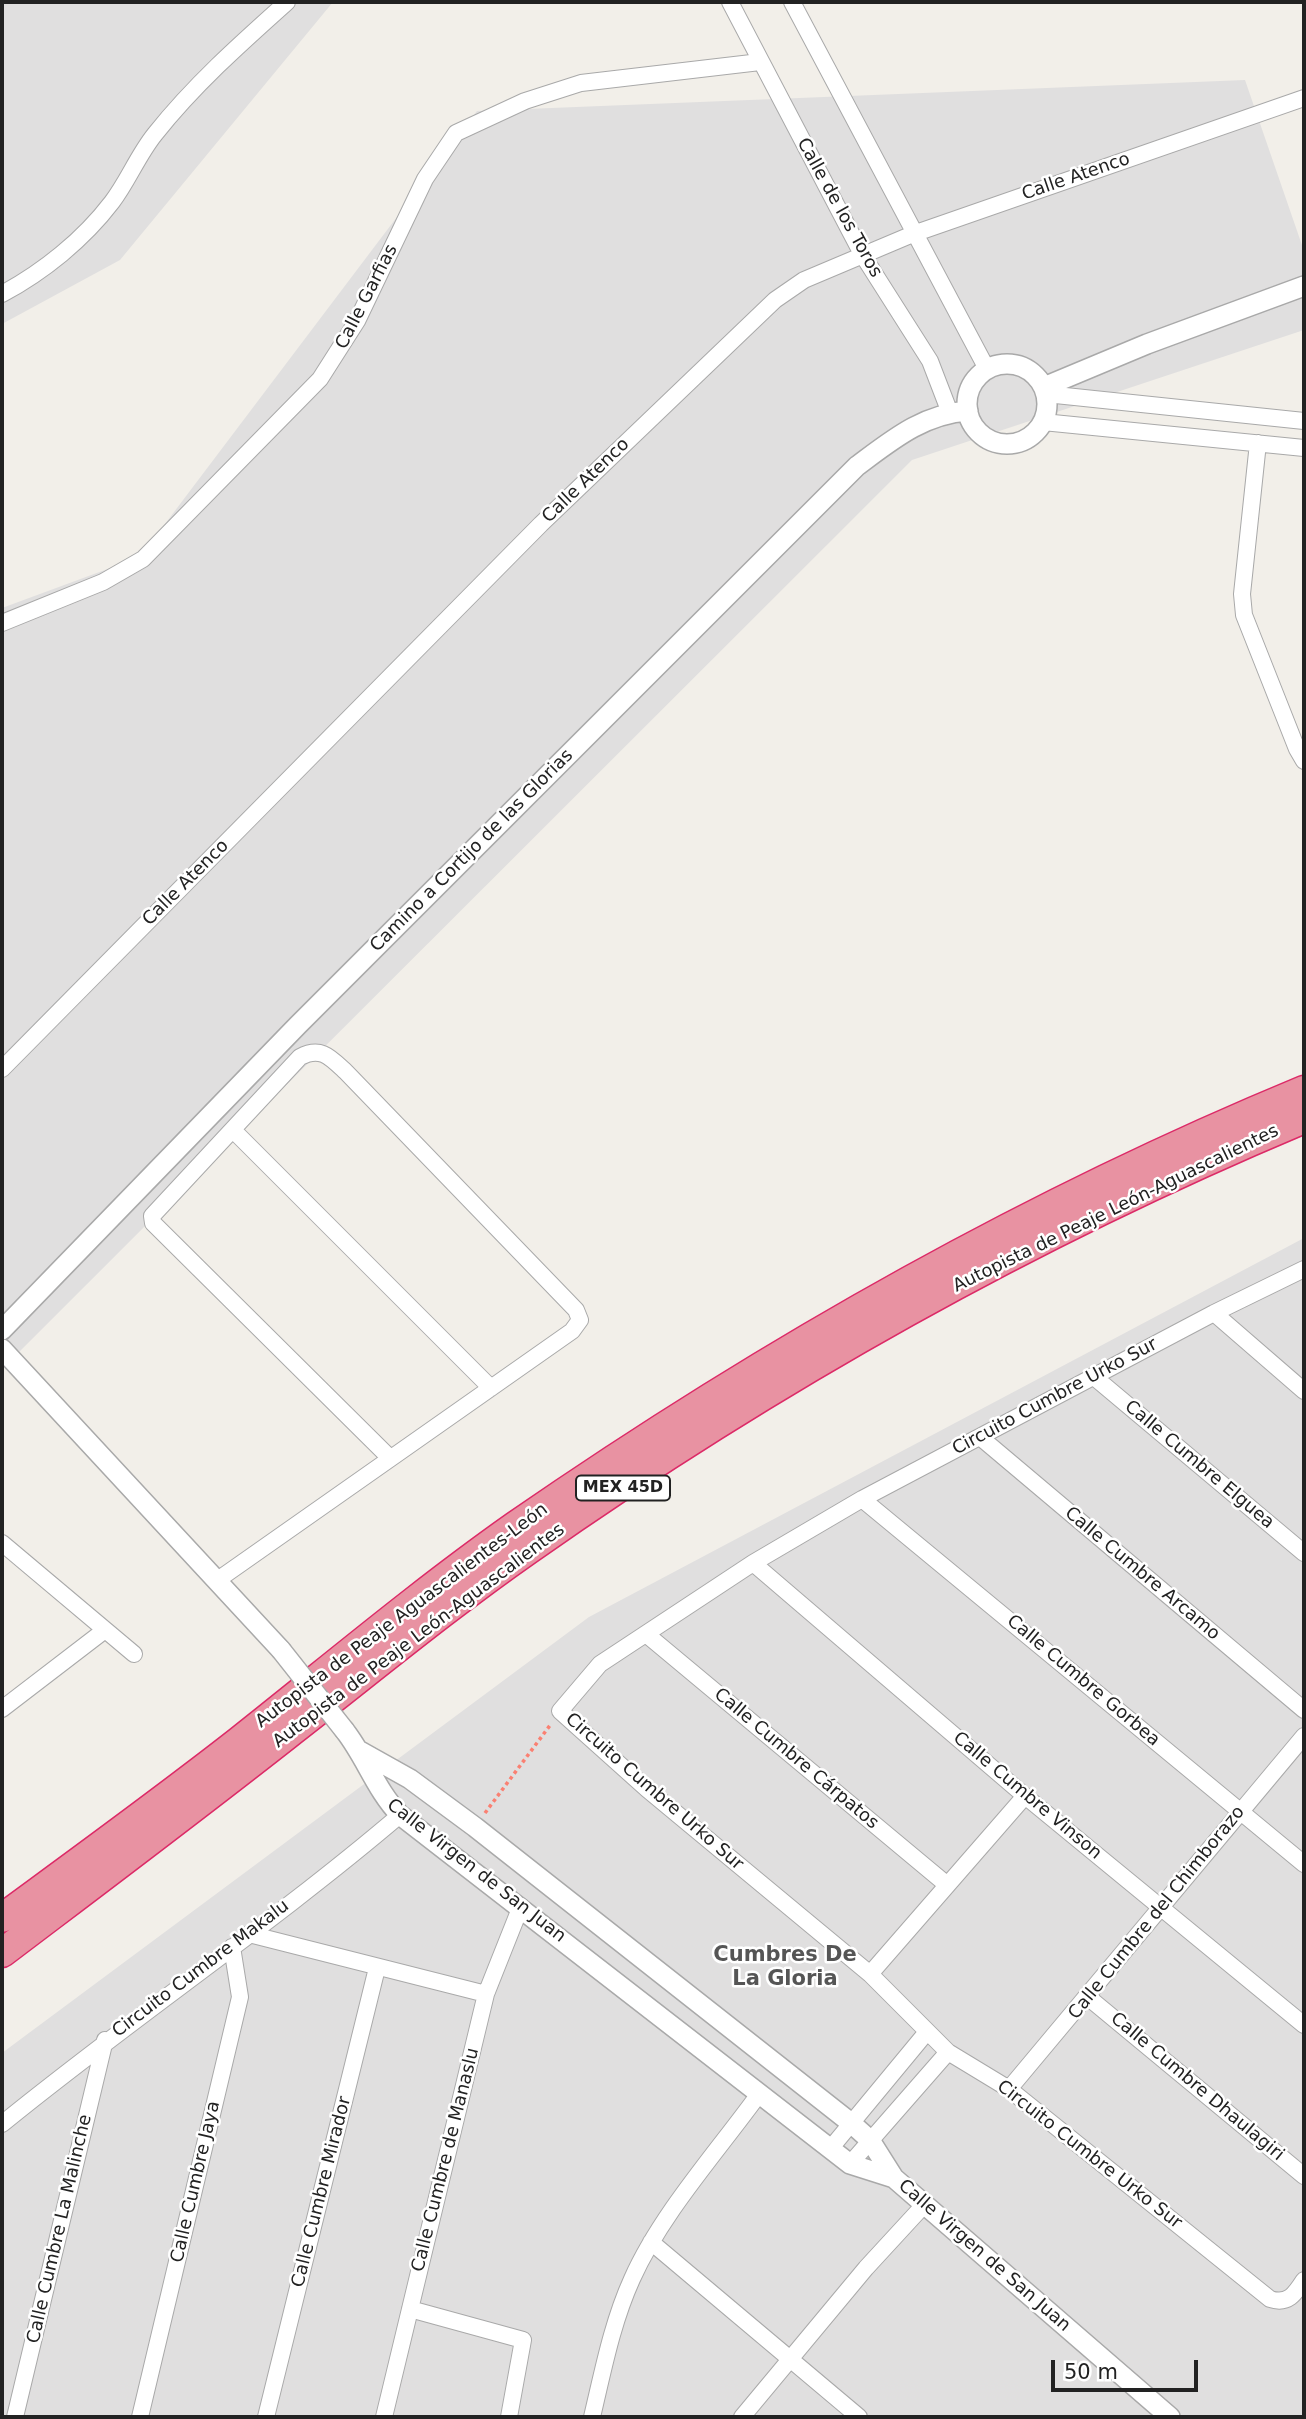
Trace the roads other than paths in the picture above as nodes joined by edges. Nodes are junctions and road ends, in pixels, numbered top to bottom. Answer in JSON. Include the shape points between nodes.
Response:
{"nodes":[{"id":1,"x":287,"y":2,"type":"edge"},
{"id":2,"x":730,"y":2,"type":"edge"},
{"id":3,"x":792,"y":2,"type":"edge"},
{"id":4,"x":760,"y":62,"type":"junction"},
{"id":5,"x":1304,"y":98,"type":"edge"},
{"id":6,"x":914,"y":234,"type":"junction"},
{"id":7,"x":862,"y":254,"type":"junction"},
{"id":8,"x":1304,"y":286,"type":"edge"},
{"id":9,"x":2,"y":294,"type":"edge"},
{"id":10,"x":987,"y":369,"type":"junction"},
{"id":11,"x":1045,"y":390,"type":"junction"},
{"id":12,"x":959,"y":412,"type":"junction"},
{"id":13,"x":1304,"y":421,"type":"edge"},
{"id":14,"x":1043,"y":422,"type":"junction"},
{"id":15,"x":1258,"y":443,"type":"junction"},
{"id":16,"x":1304,"y":448,"type":"edge"},
{"id":17,"x":2,"y":623,"type":"edge"},
{"id":18,"x":1304,"y":761,"type":"edge"},
{"id":19,"x":2,"y":1069,"type":"edge"},
{"id":20,"x":1304,"y":1090,"type":"edge"},
{"id":21,"x":1304,"y":1119,"type":"edge"},
{"id":22,"x":233,"y":1130,"type":"junction"},
{"id":23,"x":1304,"y":1269,"type":"edge"},
{"id":24,"x":1214,"y":1313,"type":"junction"},
{"id":25,"x":2,"y":1330,"type":"edge"},
{"id":26,"x":2,"y":1349,"type":"edge"},
{"id":27,"x":1093,"y":1376,"type":"junction"},
{"id":28,"x":491,"y":1388,"type":"junction"},
{"id":29,"x":1304,"y":1391,"type":"edge"},
{"id":30,"x":980,"y":1437,"type":"junction"},
{"id":31,"x":390,"y":1458,"type":"junction"},
{"id":32,"x":862,"y":1499,"type":"junction"},
{"id":33,"x":2,"y":1543,"type":"edge"},
{"id":34,"x":1304,"y":1553,"type":"edge"},
{"id":35,"x":753,"y":1563,"type":"junction"},
{"id":36,"x":219,"y":1579,"type":"junction"},
{"id":37,"x":105,"y":1630,"type":"junction"},
{"id":38,"x":646,"y":1634,"type":"junction"},
{"id":39,"x":134,"y":1654,"type":"dead end"},
{"id":40,"x":2,"y":1709,"type":"edge"},
{"id":41,"x":1304,"y":1710,"type":"edge"},
{"id":42,"x":1304,"y":1736,"type":"edge"},
{"id":43,"x":360,"y":1751,"type":"junction"},
{"id":44,"x":1025,"y":1796,"type":"junction"},
{"id":45,"x":1240,"y":1811,"type":"junction"},
{"id":46,"x":400,"y":1815,"type":"junction"},
{"id":47,"x":1304,"y":1864,"type":"edge"},
{"id":48,"x":946,"y":1884,"type":"junction"},
{"id":49,"x":521,"y":1906,"type":"junction"},
{"id":50,"x":1162,"y":1907,"type":"junction"},
{"id":51,"x":2,"y":1919,"type":"edge"},
{"id":52,"x":249,"y":1934,"type":"junction"},
{"id":53,"x":232,"y":1947,"type":"junction"},
{"id":54,"x":2,"y":1953,"type":"edge"},
{"id":55,"x":377,"y":1968,"type":"junction"},
{"id":56,"x":870,"y":1974,"type":"junction"},
{"id":57,"x":486,"y":1994,"type":"junction"},
{"id":58,"x":1089,"y":1998,"type":"junction"},
{"id":59,"x":1304,"y":2025,"type":"edge"},
{"id":60,"x":926,"y":2033,"type":"junction"},
{"id":61,"x":105,"y":2040,"type":"junction"},
{"id":62,"x":948,"y":2052,"type":"junction"},
{"id":63,"x":1009,"y":2089,"type":"junction"},
{"id":64,"x":759,"y":2094,"type":"junction"},
{"id":65,"x":851,"y":2123,"type":"junction"},
{"id":66,"x":2,"y":2124,"type":"edge"},
{"id":67,"x":870,"y":2140,"type":"junction"},
{"id":68,"x":830,"y":2149,"type":"junction"},
{"id":69,"x":850,"y":2164,"type":"junction"},
{"id":70,"x":1304,"y":2176,"type":"edge"},
{"id":71,"x":894,"y":2178,"type":"junction"},
{"id":72,"x":923,"y":2205,"type":"junction"},
{"id":73,"x":651,"y":2242,"type":"junction"},
{"id":74,"x":1304,"y":2280,"type":"edge"},
{"id":75,"x":410,"y":2309,"type":"junction"},
{"id":76,"x":790,"y":2358,"type":"junction"},
{"id":77,"x":15,"y":2417,"type":"edge"},
{"id":78,"x":140,"y":2417,"type":"edge"},
{"id":79,"x":266,"y":2417,"type":"edge"},
{"id":80,"x":384,"y":2417,"type":"edge"},
{"id":81,"x":509,"y":2417,"type":"edge"},
{"id":82,"x":592,"y":2417,"type":"edge"},
{"id":83,"x":743,"y":2417,"type":"edge"},
{"id":84,"x":859,"y":2417,"type":"edge"},
{"id":85,"x":1170,"y":2417,"type":"edge"}],
"edges":[{"from":1,"to":9,"type":"street","via":[[197,84],[152,137],[112,202],[80,237],[30,279]]},
{"from":2,"to":4,"type":"street","name":"Calle de los Toros"},
{"from":3,"to":6,"type":"street"},
{"from":4,"to":7,"type":"street","name":"Calle de los Toros"},
{"from":4,"to":17,"type":"street","name":"Calle Garfias","via":[[581,83],[525,101],[456,133],[425,178],[357,321],[320,379],[143,559],[103,582]]},
{"from":5,"to":6,"type":"street","name":"Calle Atenco"},
{"from":6,"to":7,"type":"street","name":"Calle Atenco"},
{"from":6,"to":10,"type":"street"},
{"from":7,"to":12,"type":"street","name":"Calle de los Toros"},
{"from":7,"to":19,"type":"street","name":"Calle Atenco","via":[[804,280],[775,300],[541,524]]},
{"from":8,"to":11,"type":"street","via":[[1147,344]]},
{"from":10,"to":11,"type":"street","via":[[1013,364],[1026,368]]},
{"from":10,"to":12,"type":"street","via":[[971,387]]},
{"from":11,"to":13,"type":"street"},
{"from":11,"to":14,"type":"street"},
{"from":12,"to":14,"type":"street","via":[[982,435],[1009,444],[1035,433]]},
{"from":12,"to":25,"type":"street","name":"Camino a Cortijo de las Glorias","via":[[927,420],[900,434],[857,466],[308,1015]]},
{"from":14,"to":15,"type":"street"},
{"from":15,"to":16,"type":"street"},
{"from":15,"to":18,"type":"street","via":[[1242,594],[1244,615]]},
{"from":20,"to":51,"type":"highway","name":"Autopista de Peaje Aguascalientes-León","number":"MEX 45D","via":[[1215,1127],[1010,1226],[807,1339],[662,1429],[513,1528]]},
{"from":21,"to":54,"type":"highway","name":"Autopista de Peaje León-Aguascalientes","number":"MEX 45D","via":[[1018,1253],[757,1400],[528,1550]]},
{"from":22,"to":28,"type":"street"},
{"from":22,"to":28,"type":"street","via":[[300,1057],[312,1051],[325,1053],[346,1072],[576,1310],[580,1320],[572,1331]]},
{"from":22,"to":31,"type":"street","via":[[154,1211],[153,1223]]},
{"from":23,"to":24,"type":"street","name":"Circuito Cumbre Urko Sur"},
{"from":24,"to":27,"type":"street","name":"Circuito Cumbre Urko Sur"},
{"from":24,"to":29,"type":"street"},
{"from":26,"to":36,"type":"street"},
{"from":27,"to":30,"type":"street","name":"Circuito Cumbre Urko Sur"},
{"from":27,"to":34,"type":"street","name":"Calle Cumbre Elguea"},
{"from":28,"to":31,"type":"street"},
{"from":30,"to":32,"type":"street","name":"Circuito Cumbre Urko Sur"},
{"from":30,"to":41,"type":"street","name":"Calle Cumbre Arcamo"},
{"from":31,"to":36,"type":"street"},
{"from":32,"to":35,"type":"street","name":"Circuito Cumbre Urko Sur"},
{"from":32,"to":45,"type":"street","name":"Calle Cumbre Gorbea"},
{"from":33,"to":37,"type":"street"},
{"from":35,"to":38,"type":"street","name":"Circuito Cumbre Urko Sur"},
{"from":35,"to":44,"type":"street","name":"Calle Cumbre Vinson"},
{"from":36,"to":43,"type":"street","bridge":true},
{"from":37,"to":39,"type":"street"},
{"from":37,"to":40,"type":"street"},
{"from":38,"to":48,"type":"street","name":"Calle Cumbre Cárpatos"},
{"from":38,"to":56,"type":"street","name":"Circuito Cumbre Urko Sur","via":[[600,1664],[560,1711]]},
{"from":42,"to":45,"type":"street","name":"Calle Cumbre del Chimborazo"},
{"from":43,"to":46,"type":"street","name":"Calle Virgen de San Juan","via":[[376,1786]]},
{"from":43,"to":65,"type":"street","name":"Calle Virgen de San Juan","via":[[410,1779],[475,1827]]},
{"from":44,"to":48,"type":"street"},
{"from":44,"to":50,"type":"street","name":"Calle Cumbre Vinson"},
{"from":45,"to":47,"type":"street","name":"Calle Cumbre Gorbea"},
{"from":45,"to":50,"type":"street","name":"Calle Cumbre del Chimborazo"},
{"from":46,"to":49,"type":"street","name":"Calle Virgen de San Juan"},
{"from":46,"to":52,"type":"street","name":"Circuito Cumbre Makalu"},
{"from":48,"to":56,"type":"street"},
{"from":49,"to":57,"type":"street","name":"Calle Cumbre de Manaslu"},
{"from":49,"to":64,"type":"street","name":"Calle Virgen de San Juan"},
{"from":50,"to":58,"type":"street","name":"Calle Cumbre del Chimborazo"},
{"from":50,"to":59,"type":"street","name":"Calle Cumbre Vinson"},
{"from":52,"to":53,"type":"street","name":"Circuito Cumbre Makalu"},
{"from":52,"to":55,"type":"street"},
{"from":53,"to":61,"type":"street","name":"Circuito Cumbre Makalu"},
{"from":53,"to":78,"type":"street","name":"Calle Cumbre Jaya","via":[[240,1997]]},
{"from":55,"to":57,"type":"street"},
{"from":55,"to":79,"type":"street","name":"Calle Cumbre Mirador"},
{"from":56,"to":60,"type":"street","name":"Circuito Cumbre Urko Sur"},
{"from":57,"to":75,"type":"street","name":"Calle Cumbre de Manaslu"},
{"from":58,"to":63,"type":"street","name":"Calle Cumbre del Chimborazo"},
{"from":58,"to":70,"type":"street","name":"Calle Cumbre Dhaulagiri"},
{"from":60,"to":62,"type":"street","name":"Circuito Cumbre Urko Sur"},
{"from":60,"to":65,"type":"street"},
{"from":61,"to":66,"type":"street","name":"Circuito Cumbre Makalu"},
{"from":61,"to":77,"type":"street","name":"Calle Cumbre La Malinche"},
{"from":62,"to":63,"type":"street","name":"Circuito Cumbre Urko Sur"},
{"from":62,"to":67,"type":"street"},
{"from":63,"to":74,"type":"street","name":"Circuito Cumbre Urko Sur","via":[[1270,2299],[1286,2301]]},
{"from":64,"to":68,"type":"street","name":"Calle Virgen de San Juan"},
{"from":64,"to":73,"type":"street"},
{"from":65,"to":67,"type":"street","name":"Calle Virgen de San Juan"},
{"from":65,"to":68,"type":"street"},
{"from":67,"to":69,"type":"street"},
{"from":67,"to":71,"type":"street","name":"Calle Virgen de San Juan"},
{"from":68,"to":69,"type":"street","name":"Calle Virgen de San Juan"},
{"from":69,"to":71,"type":"street","name":"Calle Virgen de San Juan"},
{"from":71,"to":72,"type":"street","name":"Calle Virgen de San Juan"},
{"from":72,"to":76,"type":"street"},
{"from":72,"to":85,"type":"street","name":"Calle Virgen de San Juan"},
{"from":73,"to":76,"type":"street"},
{"from":73,"to":82,"type":"street","via":[[615,2322]]},
{"from":75,"to":80,"type":"street","name":"Calle Cumbre de Manaslu"},
{"from":75,"to":81,"type":"street","via":[[523,2340]]},
{"from":76,"to":83,"type":"street"},
{"from":76,"to":84,"type":"street"}]}
